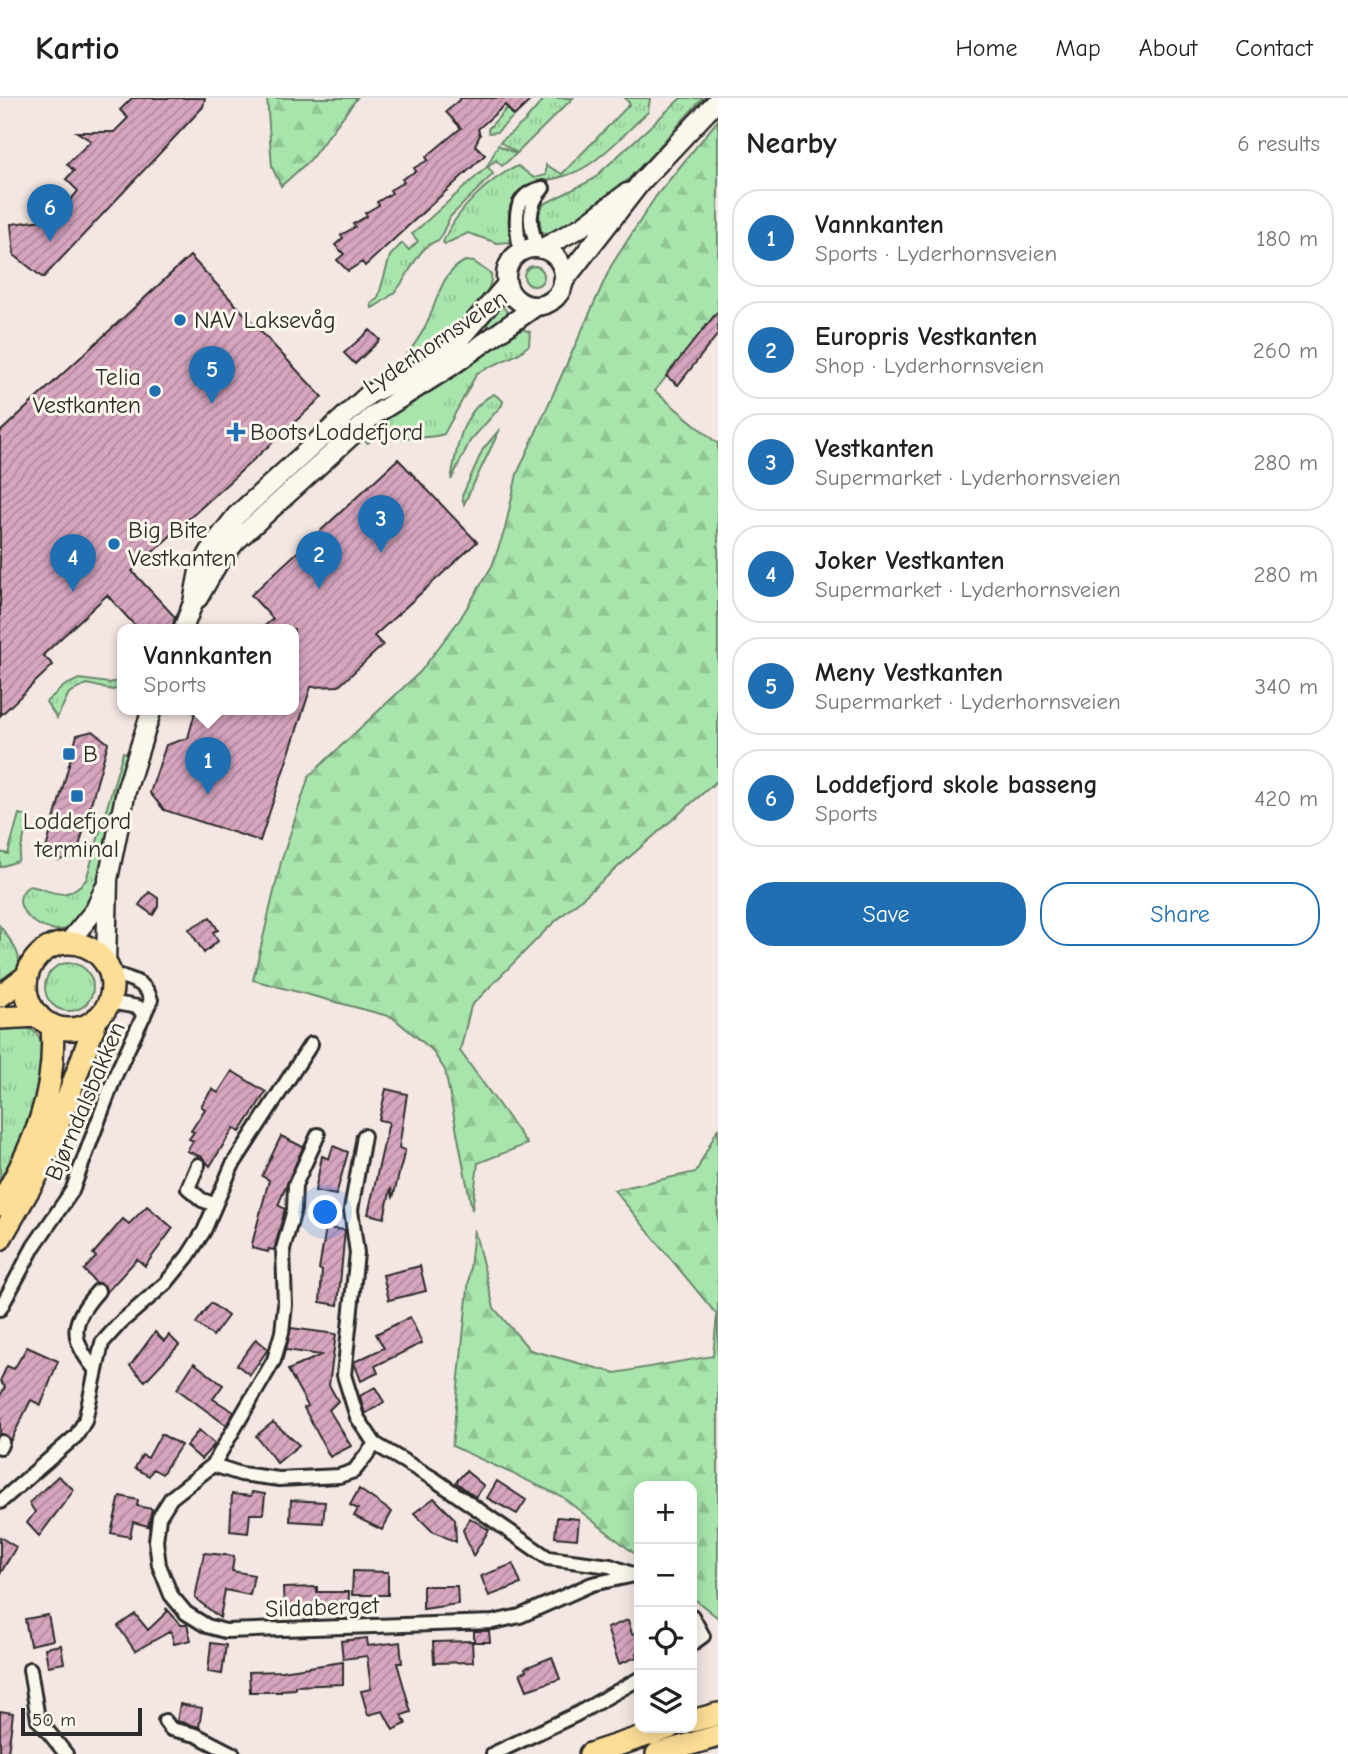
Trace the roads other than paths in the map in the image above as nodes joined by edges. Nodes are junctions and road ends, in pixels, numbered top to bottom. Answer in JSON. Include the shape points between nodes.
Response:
{"nodes":[{"id":1,"x":718,"y":100,"type":"edge"},
{"id":2,"x":641,"y":182,"type":"junction"},
{"id":3,"x":533,"y":250,"type":"junction"},
{"id":4,"x":563,"y":282,"type":"junction"},
{"id":5,"x":507,"y":284,"type":"junction"},
{"id":6,"x":536,"y":306,"type":"junction"},
{"id":7,"x":193,"y":603,"type":"junction"},
{"id":8,"x":185,"y":624,"type":"edge"},
{"id":9,"x":150,"y":715,"type":"edge"},
{"id":10,"x":108,"y":879,"type":"junction"},
{"id":11,"x":68,"y":943,"type":"junction"},
{"id":12,"x":108,"y":969,"type":"junction"},
{"id":13,"x":27,"y":976,"type":"junction"},
{"id":14,"x":0,"y":996,"type":"edge"},
{"id":15,"x":103,"y":1010,"type":"junction"},
{"id":16,"x":144,"y":1016,"type":"junction"},
{"id":17,"x":0,"y":1018,"type":"edge"},
{"id":18,"x":45,"y":1020,"type":"junction"},
{"id":19,"x":311,"y":1044,"type":"dead end"},
{"id":20,"x":318,"y":1135,"type":"dead end"},
{"id":21,"x":365,"y":1136,"type":"dead end"},
{"id":22,"x":198,"y":1164,"type":"dead end"},
{"id":23,"x":213,"y":1204,"type":"junction"},
{"id":24,"x":0,"y":1205,"type":"edge"},
{"id":25,"x":0,"y":1239,"type":"edge"},
{"id":26,"x":97,"y":1291,"type":"dead end"},
{"id":27,"x":0,"y":1309,"type":"edge"},
{"id":28,"x":94,"y":1368,"type":"junction"},
{"id":29,"x":374,"y":1444,"type":"junction"},
{"id":30,"x":213,"y":1465,"type":"junction"},
{"id":31,"x":0,"y":1502,"type":"edge"},
{"id":32,"x":634,"y":1575,"type":"edge"},
{"id":33,"x":634,"y":1576,"type":"edge"},
{"id":34,"x":697,"y":1625,"type":"edge"},
{"id":35,"x":697,"y":1640,"type":"edge"},
{"id":36,"x":30,"y":1669,"type":"dead end"},
{"id":37,"x":634,"y":1682,"type":"edge"},
{"id":38,"x":718,"y":1714,"type":"edge"},
{"id":39,"x":697,"y":1720,"type":"edge"},
{"id":40,"x":165,"y":1721,"type":"dead end"},
{"id":41,"x":654,"y":1733,"type":"edge"},
{"id":42,"x":718,"y":1736,"type":"edge"},
{"id":43,"x":66,"y":1754,"type":"edge"},
{"id":44,"x":233,"y":1754,"type":"edge"},
{"id":45,"x":493,"y":1754,"type":"edge"},
{"id":46,"x":590,"y":1754,"type":"edge"},
{"id":47,"x":657,"y":1754,"type":"edge"}],
"edges":[{"from":1,"to":2,"type":"main road"},
{"from":2,"to":3,"type":"main road","via":[[583,226]]},
{"from":2,"to":4,"type":"main road"},
{"from":3,"to":4,"type":"main road","via":[[558,261]]},
{"from":3,"to":5,"type":"main road","via":[[510,263]]},
{"from":4,"to":6,"type":"main road","via":[[550,302]]},
{"from":5,"to":6,"type":"main road","via":[[520,302]]},
{"from":5,"to":7,"type":"main road","name":"Lyderhornsveien","via":[[452,348],[429,365],[368,395],[236,516],[199,570]]},
{"from":6,"to":7,"type":"main road","name":"Lyderhornsveien","via":[[374,415],[230,547]]},
{"from":7,"to":8,"type":"main road","name":"Lyderhornsveien"},
{"from":9,"to":10,"type":"main road","via":[[126,791]]},
{"from":10,"to":11,"type":"main road","via":[[95,910]]},
{"from":10,"to":12,"type":"main road"},
{"from":11,"to":12,"type":"main road","via":[[90,948]]},
{"from":11,"to":13,"type":"main road","via":[[42,953]]},
{"from":12,"to":15,"type":"main road"},
{"from":12,"to":16,"type":"street","name":"Bjørndalsbakken","via":[[148,990],[151,1000]]},
{"from":13,"to":14,"type":"main road"},
{"from":13,"to":18,"type":"main road","via":[[27,996]]},
{"from":15,"to":16,"type":"street","name":"Bjørndalsbakken","via":[[138,1007]]},
{"from":15,"to":18,"type":"main road","via":[[71,1029]]},
{"from":15,"to":25,"type":"main road","via":[[44,1163]]},
{"from":16,"to":27,"type":"street","name":"Bjørndalsbakken","via":[[115,1076],[72,1191],[34,1246]]},
{"from":17,"to":18,"type":"main road"},
{"from":18,"to":24,"type":"main road","via":[[54,1068],[49,1095],[26,1156]]},
{"from":19,"to":23,"type":"street","via":[[232,1166]]},
{"from":20,"to":30,"type":"street","name":"Sildaberget","via":[[295,1185],[294,1210],[283,1250],[282,1332],[274,1360]]},
{"from":21,"to":29,"type":"street","name":"Sildaberget","via":[[351,1210],[357,1253],[344,1374],[357,1417]]},
{"from":22,"to":23,"type":"street","via":[[188,1188]]},
{"from":23,"to":28,"type":"street","via":[[204,1231],[188,1256],[102,1343]]},
{"from":26,"to":28,"type":"street","via":[[80,1310],[76,1329],[78,1349]]},
{"from":28,"to":31,"type":"street","via":[[85,1421],[76,1436]]},
{"from":29,"to":30,"type":"street","via":[[354,1471],[339,1476],[279,1479]]},
{"from":29,"to":32,"type":"street","name":"Sildaberget","via":[[434,1479],[548,1558],[610,1566]]},
{"from":30,"to":33,"type":"street","name":"Sildaberget","via":[[171,1498],[159,1517],[156,1541],[159,1565],[171,1595],[186,1613],[225,1631],[493,1622],[520,1616],[611,1577]]},
{"from":34,"to":35,"type":"street","via":[[703,1636]]},
{"from":36,"to":43,"type":"street","via":[[38,1719]]},
{"from":37,"to":45,"type":"street"},
{"from":38,"to":39,"type":"main road"},
{"from":40,"to":44,"type":"street","via":[[171,1730],[196,1735]]},
{"from":41,"to":46,"type":"main road"},
{"from":42,"to":47,"type":"main road"}]}
